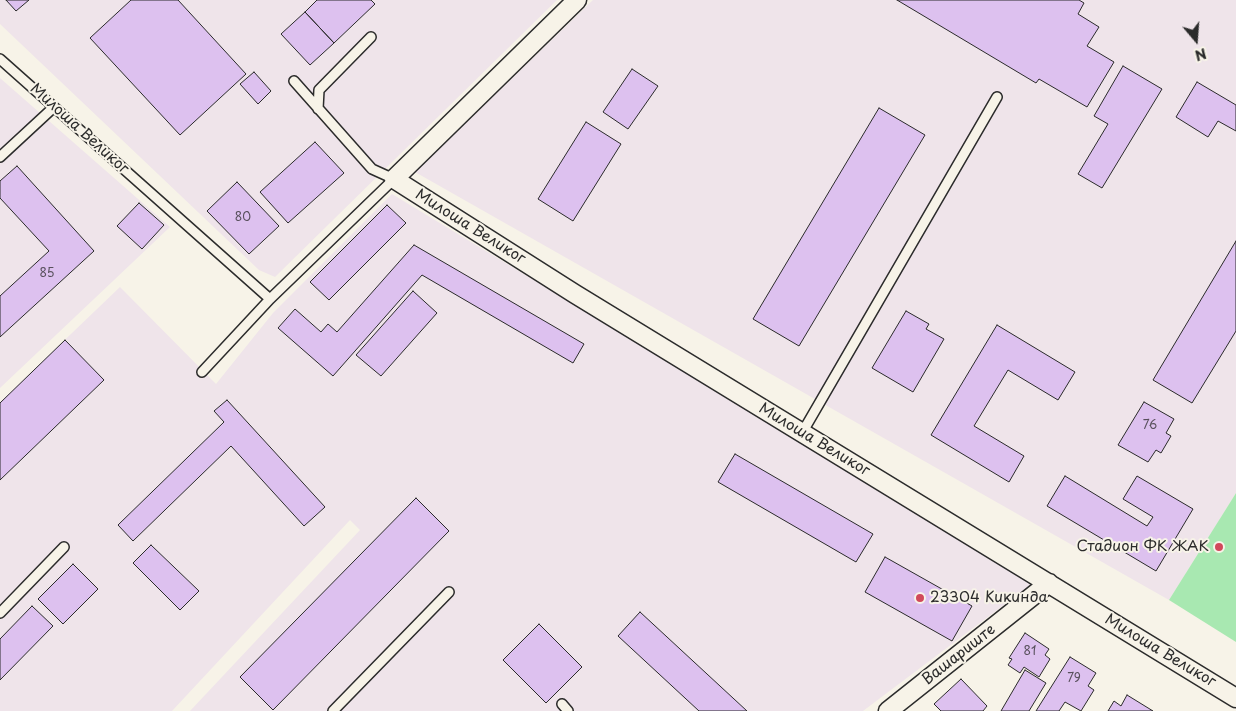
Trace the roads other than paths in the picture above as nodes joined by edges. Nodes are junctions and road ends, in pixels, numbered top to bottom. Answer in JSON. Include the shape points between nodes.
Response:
{"nodes":[{"id":1,"x":577,"y":0,"type":"edge"},
{"id":2,"x":371,"y":38,"type":"dead end"},
{"id":3,"x":0,"y":59,"type":"edge"},
{"id":4,"x":294,"y":81,"type":"dead end"},
{"id":5,"x":997,"y":97,"type":"dead end"},
{"id":6,"x":54,"y":107,"type":"junction"},
{"id":7,"x":318,"y":109,"type":"junction"},
{"id":8,"x":0,"y":157,"type":"edge"},
{"id":9,"x":394,"y":179,"type":"junction"},
{"id":10,"x":270,"y":299,"type":"junction"},
{"id":11,"x":202,"y":372,"type":"dead end"},
{"id":12,"x":802,"y":432,"type":"junction"},
{"id":13,"x":64,"y":547,"type":"dead end"},
{"id":14,"x":1049,"y":583,"type":"junction"},
{"id":15,"x":449,"y":592,"type":"dead end"},
{"id":16,"x":0,"y":613,"type":"edge"},
{"id":17,"x":1236,"y":698,"type":"edge"},
{"id":18,"x":891,"y":710,"type":"edge"},
{"id":19,"x":333,"y":711,"type":"edge"}],
"edges":[{"from":1,"to":9,"type":"street"},
{"from":2,"to":7,"type":"lane","via":[[319,90]]},
{"from":3,"to":6,"type":"lane","name":"Милоша Великог"},
{"from":4,"to":7,"type":"lane"},
{"from":5,"to":12,"type":"lane"},
{"from":6,"to":8,"type":"lane"},
{"from":6,"to":10,"type":"lane","name":"Милоша Великог"},
{"from":7,"to":9,"type":"lane","via":[[372,169]]},
{"from":9,"to":10,"type":"lane"},
{"from":9,"to":12,"type":"street","name":"Милоша Великог"},
{"from":10,"to":11,"type":"lane"},
{"from":12,"to":14,"type":"street","name":"Милоша Великог"},
{"from":13,"to":16,"type":"lane"},
{"from":14,"to":17,"type":"street","name":"Милоша Великог"},
{"from":14,"to":18,"type":"street","name":"Вашариште"},
{"from":15,"to":19,"type":"lane"}]}
